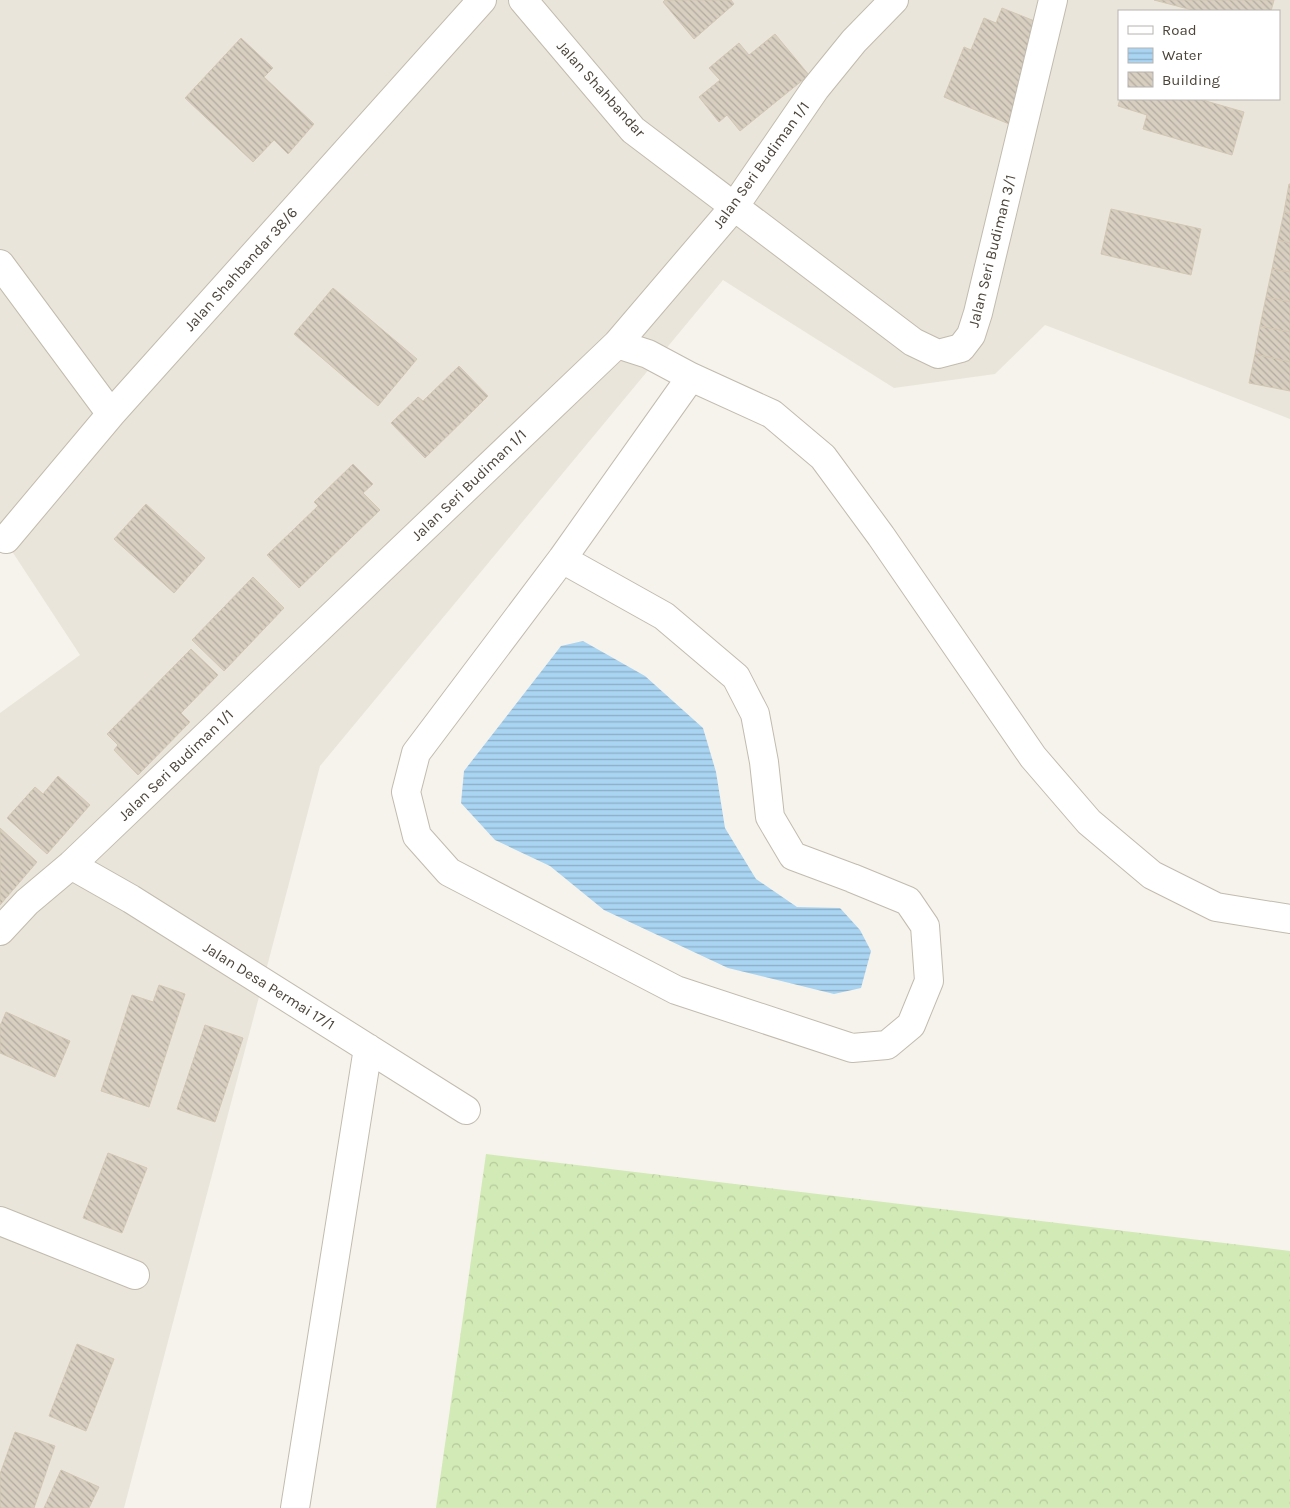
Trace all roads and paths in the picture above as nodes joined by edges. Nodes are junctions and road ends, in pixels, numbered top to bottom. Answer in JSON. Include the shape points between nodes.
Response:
{"nodes":[{"id":1,"x":523,"y":0,"type":"edge"},
{"id":2,"x":894,"y":0,"type":"edge"},
{"id":3,"x":1053,"y":0,"type":"edge"},
{"id":4,"x":481,"y":1,"type":"edge"},
{"id":5,"x":734,"y":207,"type":"junction"},
{"id":6,"x":0,"y":264,"type":"edge"},
{"id":7,"x":617,"y":344,"type":"junction"},
{"id":8,"x":692,"y":376,"type":"junction"},
{"id":9,"x":111,"y":414,"type":"junction"},
{"id":10,"x":6,"y":539,"type":"dead end"},
{"id":11,"x":562,"y":559,"type":"junction"},
{"id":12,"x":71,"y":865,"type":"junction"},
{"id":13,"x":1290,"y":919,"type":"edge"},
{"id":14,"x":0,"y":931,"type":"edge"},
{"id":15,"x":368,"y":1048,"type":"junction"},
{"id":16,"x":466,"y":1110,"type":"dead end"},
{"id":17,"x":0,"y":1221,"type":"edge"},
{"id":18,"x":135,"y":1275,"type":"dead end"},
{"id":19,"x":295,"y":1508,"type":"edge"}],
"edges":[{"from":1,"to":5,"type":"street","name":"Jalan Shahbandar","via":[[633,130]]},
{"from":2,"to":5,"type":"street","name":"Jalan Seri Budiman 1/1","via":[[854,41],[815,90]]},
{"from":3,"to":5,"type":"street","name":"Jalan Seri Budiman 3/1","via":[[978,313],[971,335],[961,348],[938,354],[913,342]]},
{"from":4,"to":9,"type":"street","name":"Jalan Shahbandar 38/6"},
{"from":5,"to":7,"type":"street","name":"Jalan Seri Budiman 1/1"},
{"from":6,"to":9,"type":"street"},
{"from":7,"to":8,"type":"street","via":[[648,354]]},
{"from":7,"to":12,"type":"street","name":"Jalan Seri Budiman 1/1"},
{"from":8,"to":11,"type":"street"},
{"from":8,"to":13,"type":"street","via":[[772,414],[823,457],[887,544],[1033,758],[1089,822],[1152,875],[1216,907]]},
{"from":9,"to":10,"type":"street","name":"Jalan Shahbandar 38/6"},
{"from":11,"to":11,"type":"street","via":[[416,753],[406,792],[417,836],[449,872],[676,990],[852,1048],[887,1045],[911,1025],[929,981],[925,926],[908,901],[793,856],[770,817],[755,714],[736,678],[664,616]]},
{"from":12,"to":14,"type":"street","name":"Jalan Seri Budiman 1/1","via":[[27,902]]},
{"from":12,"to":15,"type":"street","name":"Jalan Desa Permai 17/1","via":[[131,899]]},
{"from":15,"to":16,"type":"street","name":"Jalan Desa Permai 17/1"},
{"from":15,"to":19,"type":"street"},
{"from":17,"to":18,"type":"street"}]}
